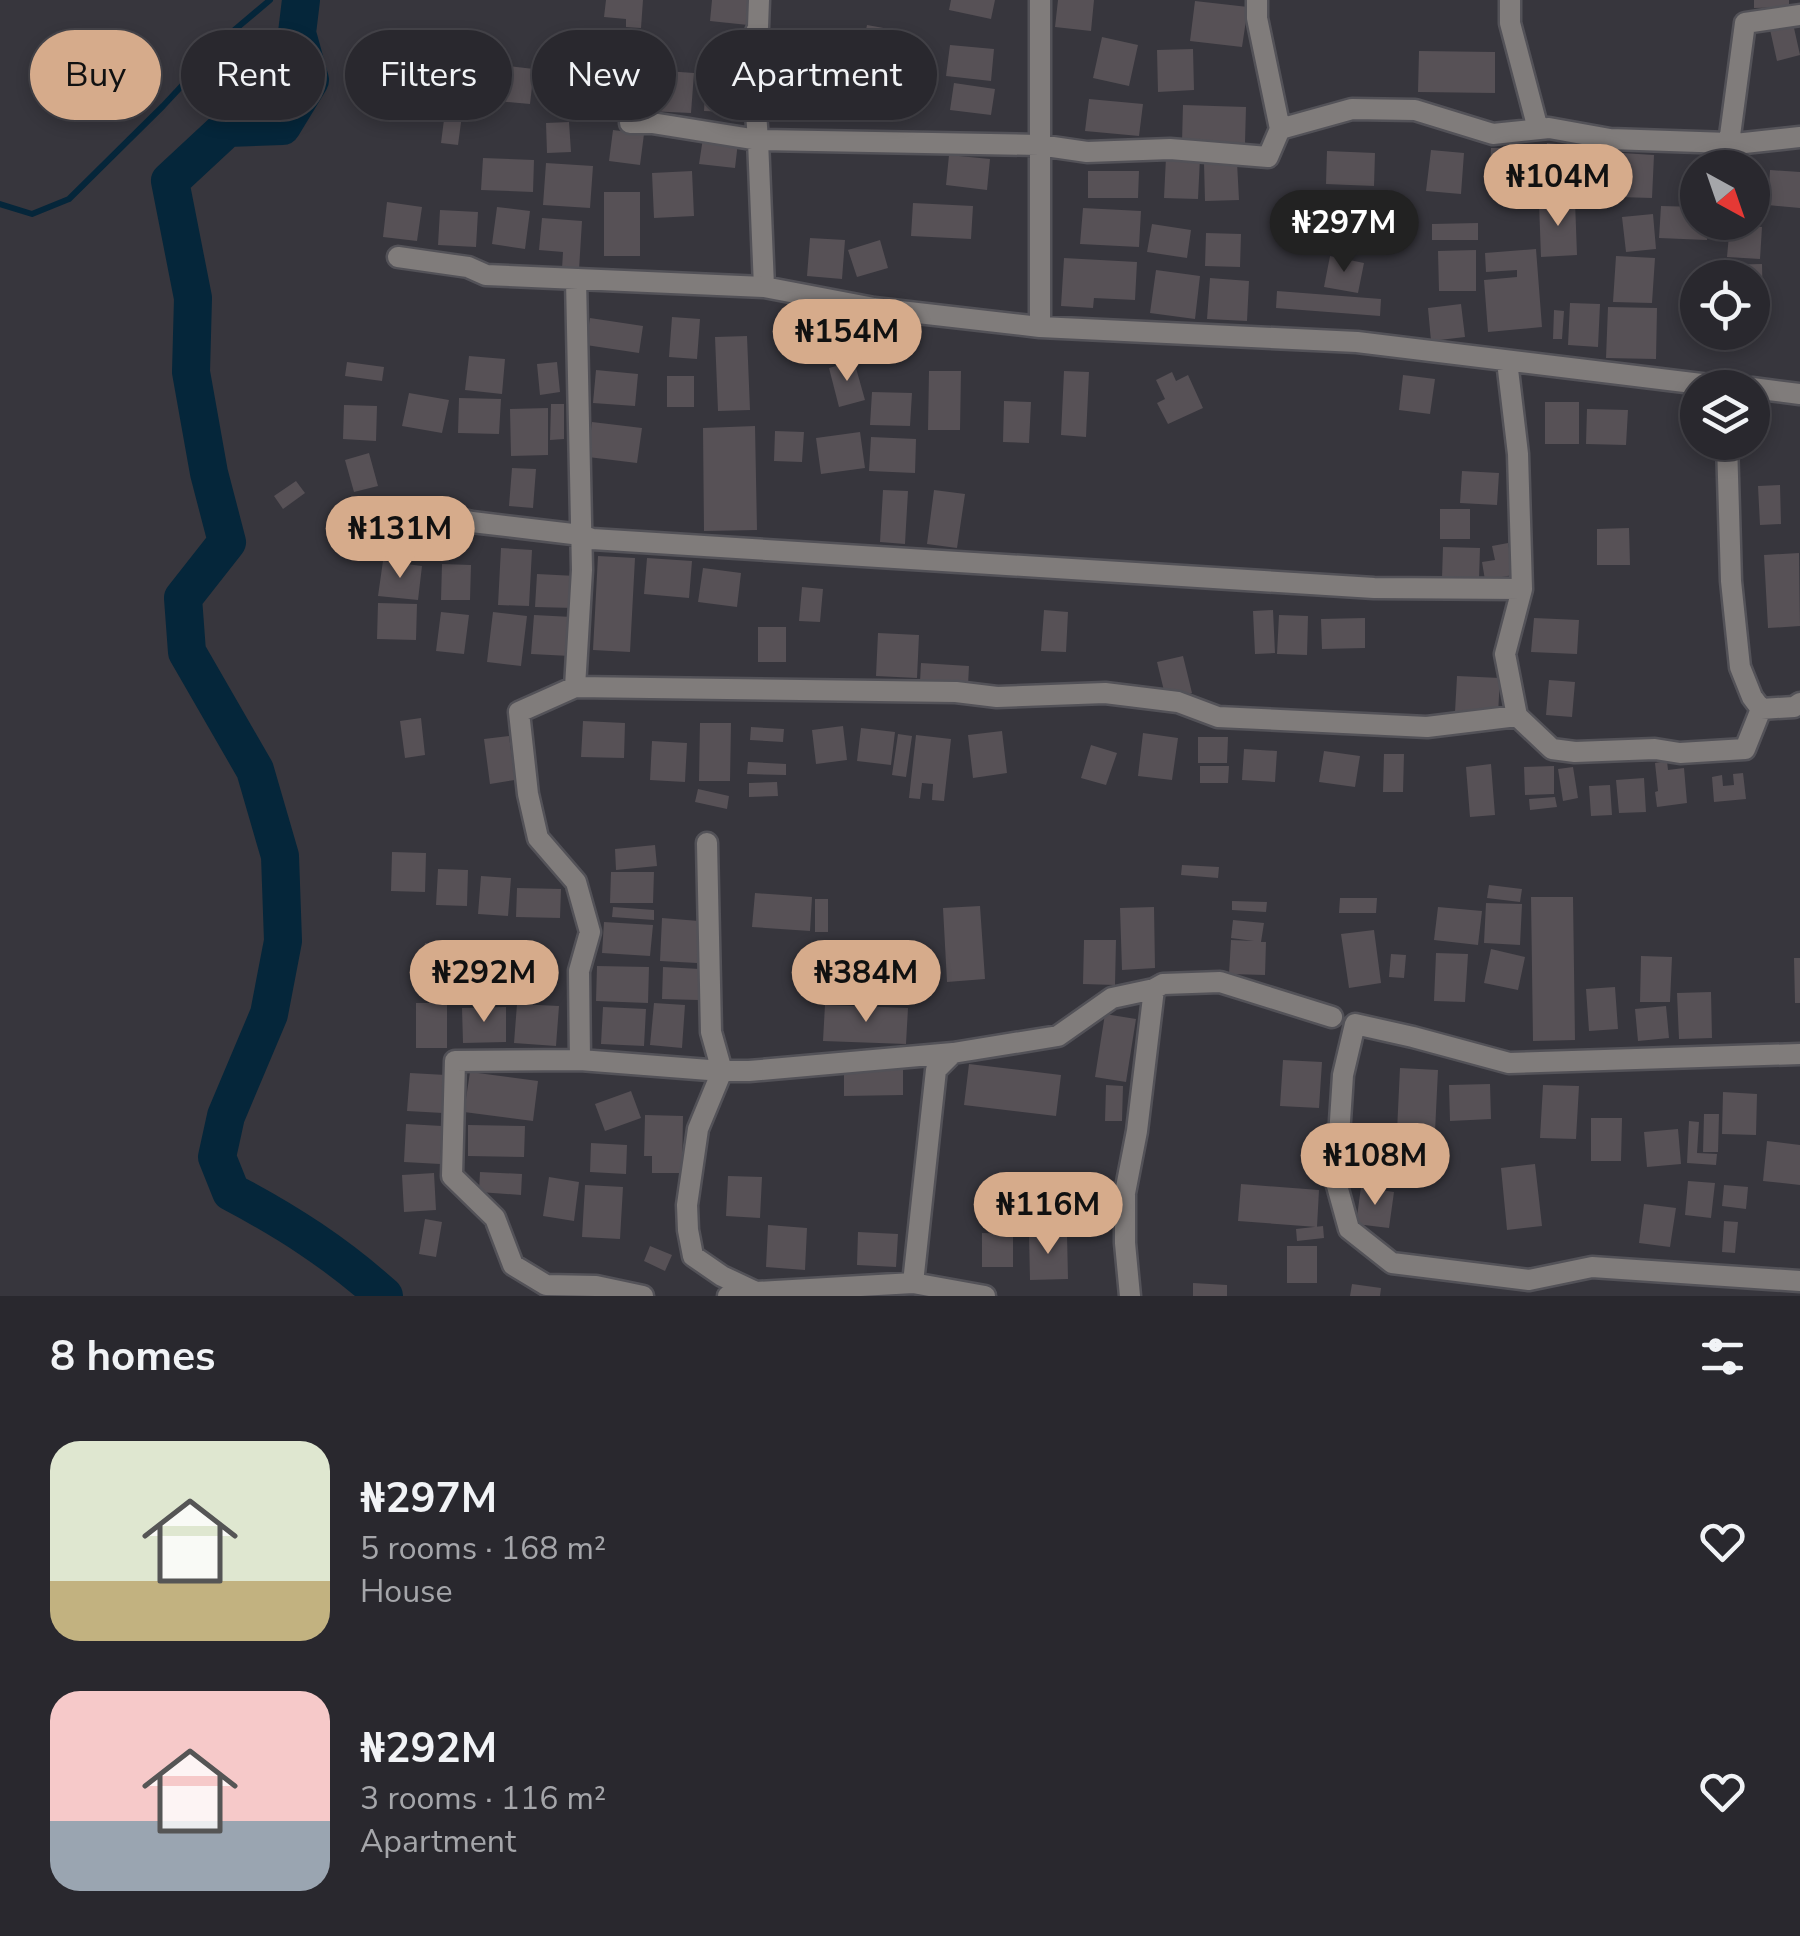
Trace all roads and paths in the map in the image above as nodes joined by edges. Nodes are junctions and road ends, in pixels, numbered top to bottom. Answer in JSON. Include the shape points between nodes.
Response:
{"nodes":[{"id":1,"x":759,"y":0,"type":"edge"},
{"id":2,"x":1040,"y":0,"type":"edge"},
{"id":3,"x":1257,"y":0,"type":"edge"},
{"id":4,"x":1510,"y":0,"type":"edge"},
{"id":5,"x":1800,"y":15,"type":"edge"},
{"id":6,"x":630,"y":122,"type":"dead end"},
{"id":7,"x":1280,"y":129,"type":"junction"},
{"id":8,"x":1538,"y":130,"type":"junction"},
{"id":9,"x":1800,"y":137,"type":"edge"},
{"id":10,"x":758,"y":140,"type":"junction"},
{"id":11,"x":1729,"y":143,"type":"junction"},
{"id":12,"x":1040,"y":146,"type":"junction"},
{"id":13,"x":398,"y":257,"type":"dead end"},
{"id":14,"x":576,"y":279,"type":"junction"},
{"id":15,"x":764,"y":287,"type":"junction"},
{"id":16,"x":1040,"y":326,"type":"junction"},
{"id":17,"x":1507,"y":361,"type":"junction"},
{"id":18,"x":1680,"y":382,"type":"edge"},
{"id":19,"x":1770,"y":390,"type":"edge"},
{"id":20,"x":1800,"y":394,"type":"edge"},
{"id":21,"x":1728,"y":460,"type":"edge"},
{"id":22,"x":428,"y":512,"type":"dead end"},
{"id":23,"x":581,"y":535,"type":"junction"},
{"id":24,"x":1522,"y":589,"type":"junction"},
{"id":25,"x":576,"y":687,"type":"junction"},
{"id":26,"x":1800,"y":702,"type":"edge"},
{"id":27,"x":1760,"y":709,"type":"junction"},
{"id":28,"x":1518,"y":716,"type":"junction"},
{"id":29,"x":707,"y":843,"type":"dead end"},
{"id":30,"x":1154,"y":988,"type":"junction"},
{"id":31,"x":1332,"y":1017,"type":"dead end"},
{"id":32,"x":953,"y":1053,"type":"junction"},
{"id":33,"x":1800,"y":1054,"type":"edge"},
{"id":34,"x":580,"y":1060,"type":"junction"},
{"id":35,"x":722,"y":1071,"type":"junction"},
{"id":36,"x":1800,"y":1281,"type":"edge"},
{"id":37,"x":913,"y":1283,"type":"junction"},
{"id":38,"x":756,"y":1292,"type":"junction"},
{"id":39,"x":643,"y":1296,"type":"edge"},
{"id":40,"x":728,"y":1296,"type":"edge"},
{"id":41,"x":985,"y":1296,"type":"edge"},
{"id":42,"x":1130,"y":1296,"type":"edge"}],
"edges":[{"from":1,"to":10,"type":"street","via":[[751,45]]},
{"from":2,"to":12,"type":"street"},
{"from":3,"to":7,"type":"street"},
{"from":4,"to":8,"type":"street"},
{"from":5,"to":11,"type":"street","via":[[1745,23]]},
{"from":6,"to":10,"type":"street"},
{"from":7,"to":8,"type":"street","via":[[1352,109],[1414,110],[1494,134]]},
{"from":7,"to":12,"type":"street","via":[[1268,158]]},
{"from":8,"to":11,"type":"street"},
{"from":9,"to":11,"type":"street"},
{"from":10,"to":12,"type":"street"},
{"from":10,"to":15,"type":"street"},
{"from":12,"to":16,"type":"street"},
{"from":13,"to":14,"type":"street","via":[[486,275]]},
{"from":14,"to":15,"type":"street"},
{"from":14,"to":23,"type":"street"},
{"from":15,"to":16,"type":"street","via":[[874,308]]},
{"from":16,"to":17,"type":"street","via":[[1357,342]]},
{"from":17,"to":18,"type":"street"},
{"from":17,"to":24,"type":"street"},
{"from":19,"to":20,"type":"street"},
{"from":21,"to":27,"type":"street","via":[[1740,667]]},
{"from":22,"to":23,"type":"street"},
{"from":23,"to":24,"type":"street","via":[[1374,588]]},
{"from":23,"to":25,"type":"street"},
{"from":24,"to":28,"type":"street","via":[[1505,654]]},
{"from":25,"to":28,"type":"street","via":[[1105,693],[1178,702],[1218,716],[1427,726]]},
{"from":25,"to":34,"type":"street","via":[[518,712],[538,838],[576,882],[590,932],[579,972]]},
{"from":26,"to":27,"type":"street"},
{"from":27,"to":28,"type":"street","via":[[1745,749],[1680,753],[1552,749]]},
{"from":29,"to":35,"type":"street","via":[[712,1032]]},
{"from":30,"to":31,"type":"street","via":[[1220,982]]},
{"from":30,"to":32,"type":"street","via":[[1112,998],[1058,1036]]},
{"from":30,"to":42,"type":"street","via":[[1125,1193]]},
{"from":32,"to":35,"type":"street"},
{"from":32,"to":37,"type":"street","via":[[936,1070]]},
{"from":33,"to":36,"type":"street","via":[[1510,1063],[1356,1024],[1343,1076],[1336,1182],[1349,1230],[1392,1263],[1529,1280],[1592,1267]]},
{"from":34,"to":35,"type":"street"},
{"from":34,"to":39,"type":"street","via":[[455,1061],[452,1176],[495,1218],[514,1266],[546,1285]]},
{"from":35,"to":38,"type":"street","via":[[698,1129],[687,1205],[692,1256]]},
{"from":37,"to":38,"type":"street"},
{"from":37,"to":41,"type":"street"},
{"from":38,"to":40,"type":"street"}]}
